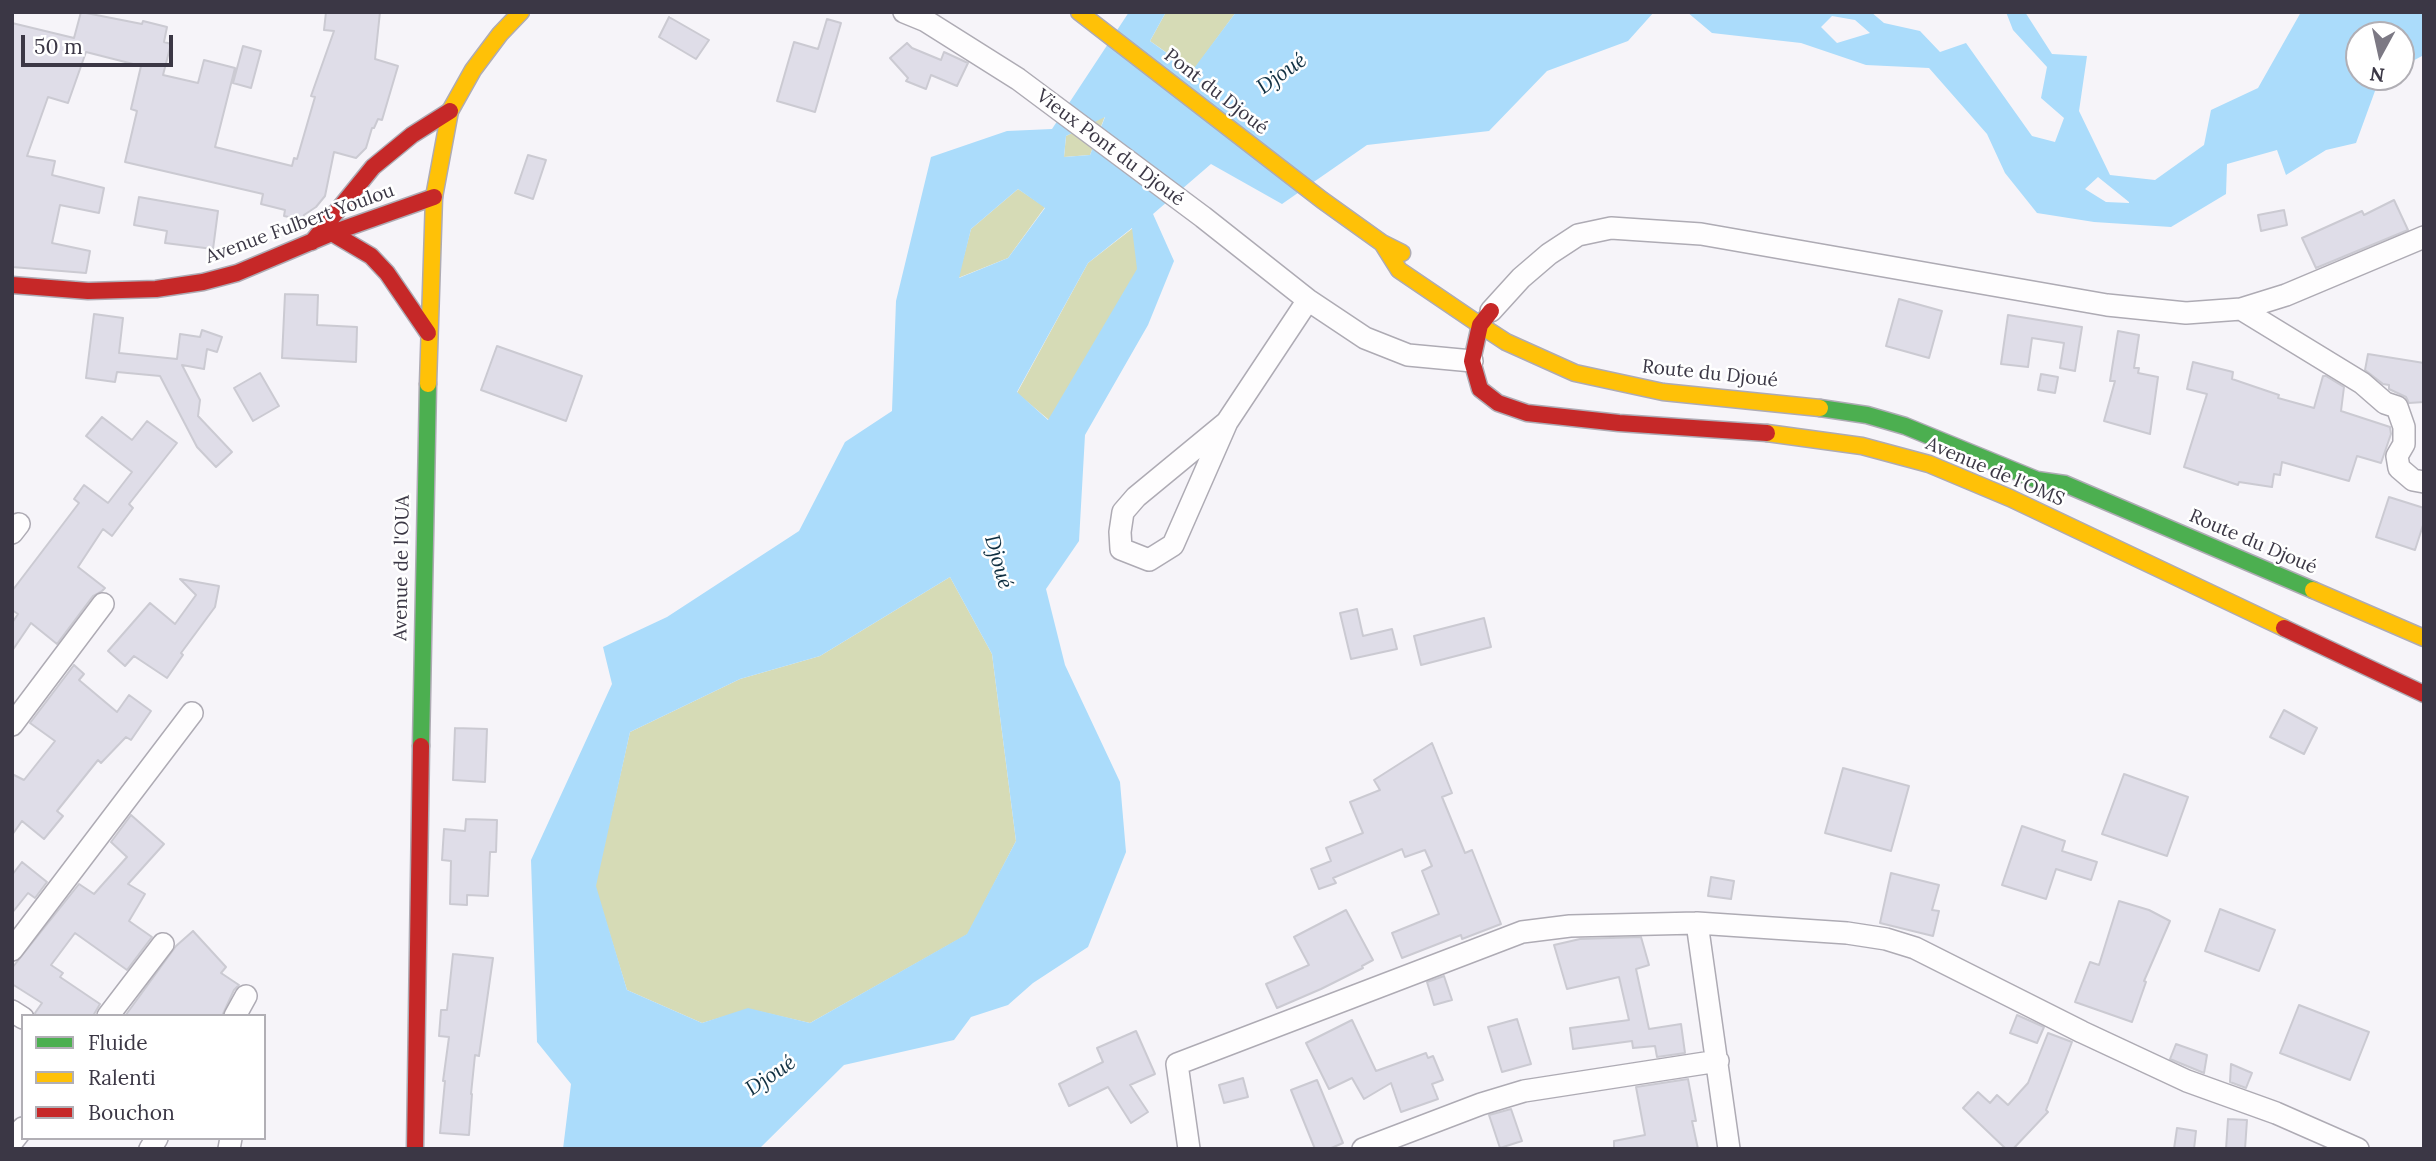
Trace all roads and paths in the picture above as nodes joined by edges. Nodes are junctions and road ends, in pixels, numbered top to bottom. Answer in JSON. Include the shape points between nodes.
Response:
{"nodes":[{"id":1,"x":521,"y":12,"type":"edge"},
{"id":2,"x":904,"y":12,"type":"edge"},
{"id":3,"x":1082,"y":15,"type":"edge"},
{"id":4,"x":450,"y":111,"type":"junction"},
{"id":5,"x":434,"y":197,"type":"junction"},
{"id":6,"x":1322,"y":200,"type":"joint"},
{"id":7,"x":332,"y":233,"type":"junction"},
{"id":8,"x":2424,"y":237,"type":"edge"},
{"id":9,"x":312,"y":242,"type":"junction"},
{"id":10,"x":1382,"y":243,"type":"junction"},
{"id":11,"x":1419,"y":262,"type":"dead end"},
{"id":12,"x":12,"y":285,"type":"edge"},
{"id":13,"x":1308,"y":300,"type":"junction"},
{"id":14,"x":2241,"y":309,"type":"junction"},
{"id":15,"x":1488,"y":314,"type":"junction"},
{"id":16,"x":428,"y":333,"type":"junction"},
{"id":17,"x":1472,"y":361,"type":"junction"},
{"id":18,"x":1227,"y":422,"type":"junction"},
{"id":19,"x":2048,"y":466,"type":"dead end"},
{"id":20,"x":2424,"y":482,"type":"edge"},
{"id":21,"x":2065,"y":484,"type":"junction"},
{"id":22,"x":103,"y":604,"type":"dead end"},
{"id":23,"x":2424,"y":638,"type":"edge"},
{"id":24,"x":2424,"y":694,"type":"edge"},
{"id":25,"x":192,"y":713,"type":"dead end"},
{"id":26,"x":12,"y":725,"type":"edge"},
{"id":27,"x":1697,"y":923,"type":"junction"},
{"id":28,"x":163,"y":944,"type":"dead end"},
{"id":29,"x":12,"y":950,"type":"edge"},
{"id":30,"x":246,"y":996,"type":"dead end"},
{"id":31,"x":110,"y":1014,"type":"edge"},
{"id":32,"x":236,"y":1014,"type":"edge"},
{"id":33,"x":1718,"y":1061,"type":"junction"},
{"id":34,"x":2355,"y":1148,"type":"edge"},
{"id":35,"x":415,"y":1149,"type":"edge"},
{"id":36,"x":1189,"y":1149,"type":"edge"},
{"id":37,"x":1363,"y":1149,"type":"edge"},
{"id":38,"x":1729,"y":1149,"type":"edge"}],
"edges":[{"from":1,"to":4,"type":"main road","name":"Avenue de l'OUA","via":[[473,70]]},
{"from":2,"to":13,"type":"street","name":"Vieux Pont du Djoué","via":[[1018,79]]},
{"from":3,"to":6,"type":"main road","name":"Pont du Djoué"},
{"from":4,"to":5,"type":"main road","name":"Avenue de l'OUA"},
{"from":4,"to":9,"type":"main road","via":[[373,167]]},
{"from":5,"to":7,"type":"main road","name":"Avenue Fulbert Youlou"},
{"from":5,"to":16,"type":"main road","name":"Avenue de l'OUA"},
{"from":6,"to":10,"type":"main road","name":"Route du Djoué"},
{"from":7,"to":9,"type":"main road","name":"Avenue Fulbert Youlou"},
{"from":7,"to":16,"type":"main road","via":[[379,265]]},
{"from":8,"to":14,"type":"street"},
{"from":9,"to":12,"type":"main road","name":"Avenue Fulbert Youlou","via":[[237,273],[156,289],[88,291]]},
{"from":10,"to":11,"type":"main road","name":"Route du Djoué"},
{"from":10,"to":15,"type":"main road","name":"Route du Djoué","via":[[1399,270]]},
{"from":13,"to":17,"type":"street","name":"Vieux Pont du Djoué","via":[[1365,338],[1408,355]]},
{"from":13,"to":18,"type":"street"},
{"from":14,"to":15,"type":"street","via":[[2186,313],[2107,305],[1701,234],[1611,228],[1578,235],[1549,254]]},
{"from":14,"to":20,"type":"street","via":[[2397,407],[2404,427],[2399,468],[2413,481]]},
{"from":15,"to":17,"type":"main road"},
{"from":15,"to":21,"type":"main road","name":"Route du Djoué","via":[[1506,342],[1575,373],[1663,392],[1867,415],[2037,480]]},
{"from":16,"to":35,"type":"main road","name":"Avenue de l'OUA"},
{"from":17,"to":24,"type":"main road","name":"Avenue de l'OMS","via":[[1480,389],[1498,403],[1527,413],[1792,435],[1862,446],[1929,464]]},
{"from":18,"to":18,"type":"street","via":[[1123,512],[1121,549],[1149,560],[1173,545]]},
{"from":19,"to":21,"type":"main road","name":"Route du Djoué"},
{"from":21,"to":23,"type":"main road","name":"Route du Djoué"},
{"from":22,"to":26,"type":"street"},
{"from":25,"to":29,"type":"street"},
{"from":27,"to":33,"type":"street"},
{"from":27,"to":34,"type":"street","via":[[1847,933],[1915,948],[2176,1076]]},
{"from":27,"to":36,"type":"street","via":[[1570,926],[1522,932],[1177,1064]]},
{"from":28,"to":31,"type":"street"},
{"from":30,"to":32,"type":"street"},
{"from":33,"to":37,"type":"street","via":[[1524,1091]]},
{"from":33,"to":38,"type":"street"}]}
